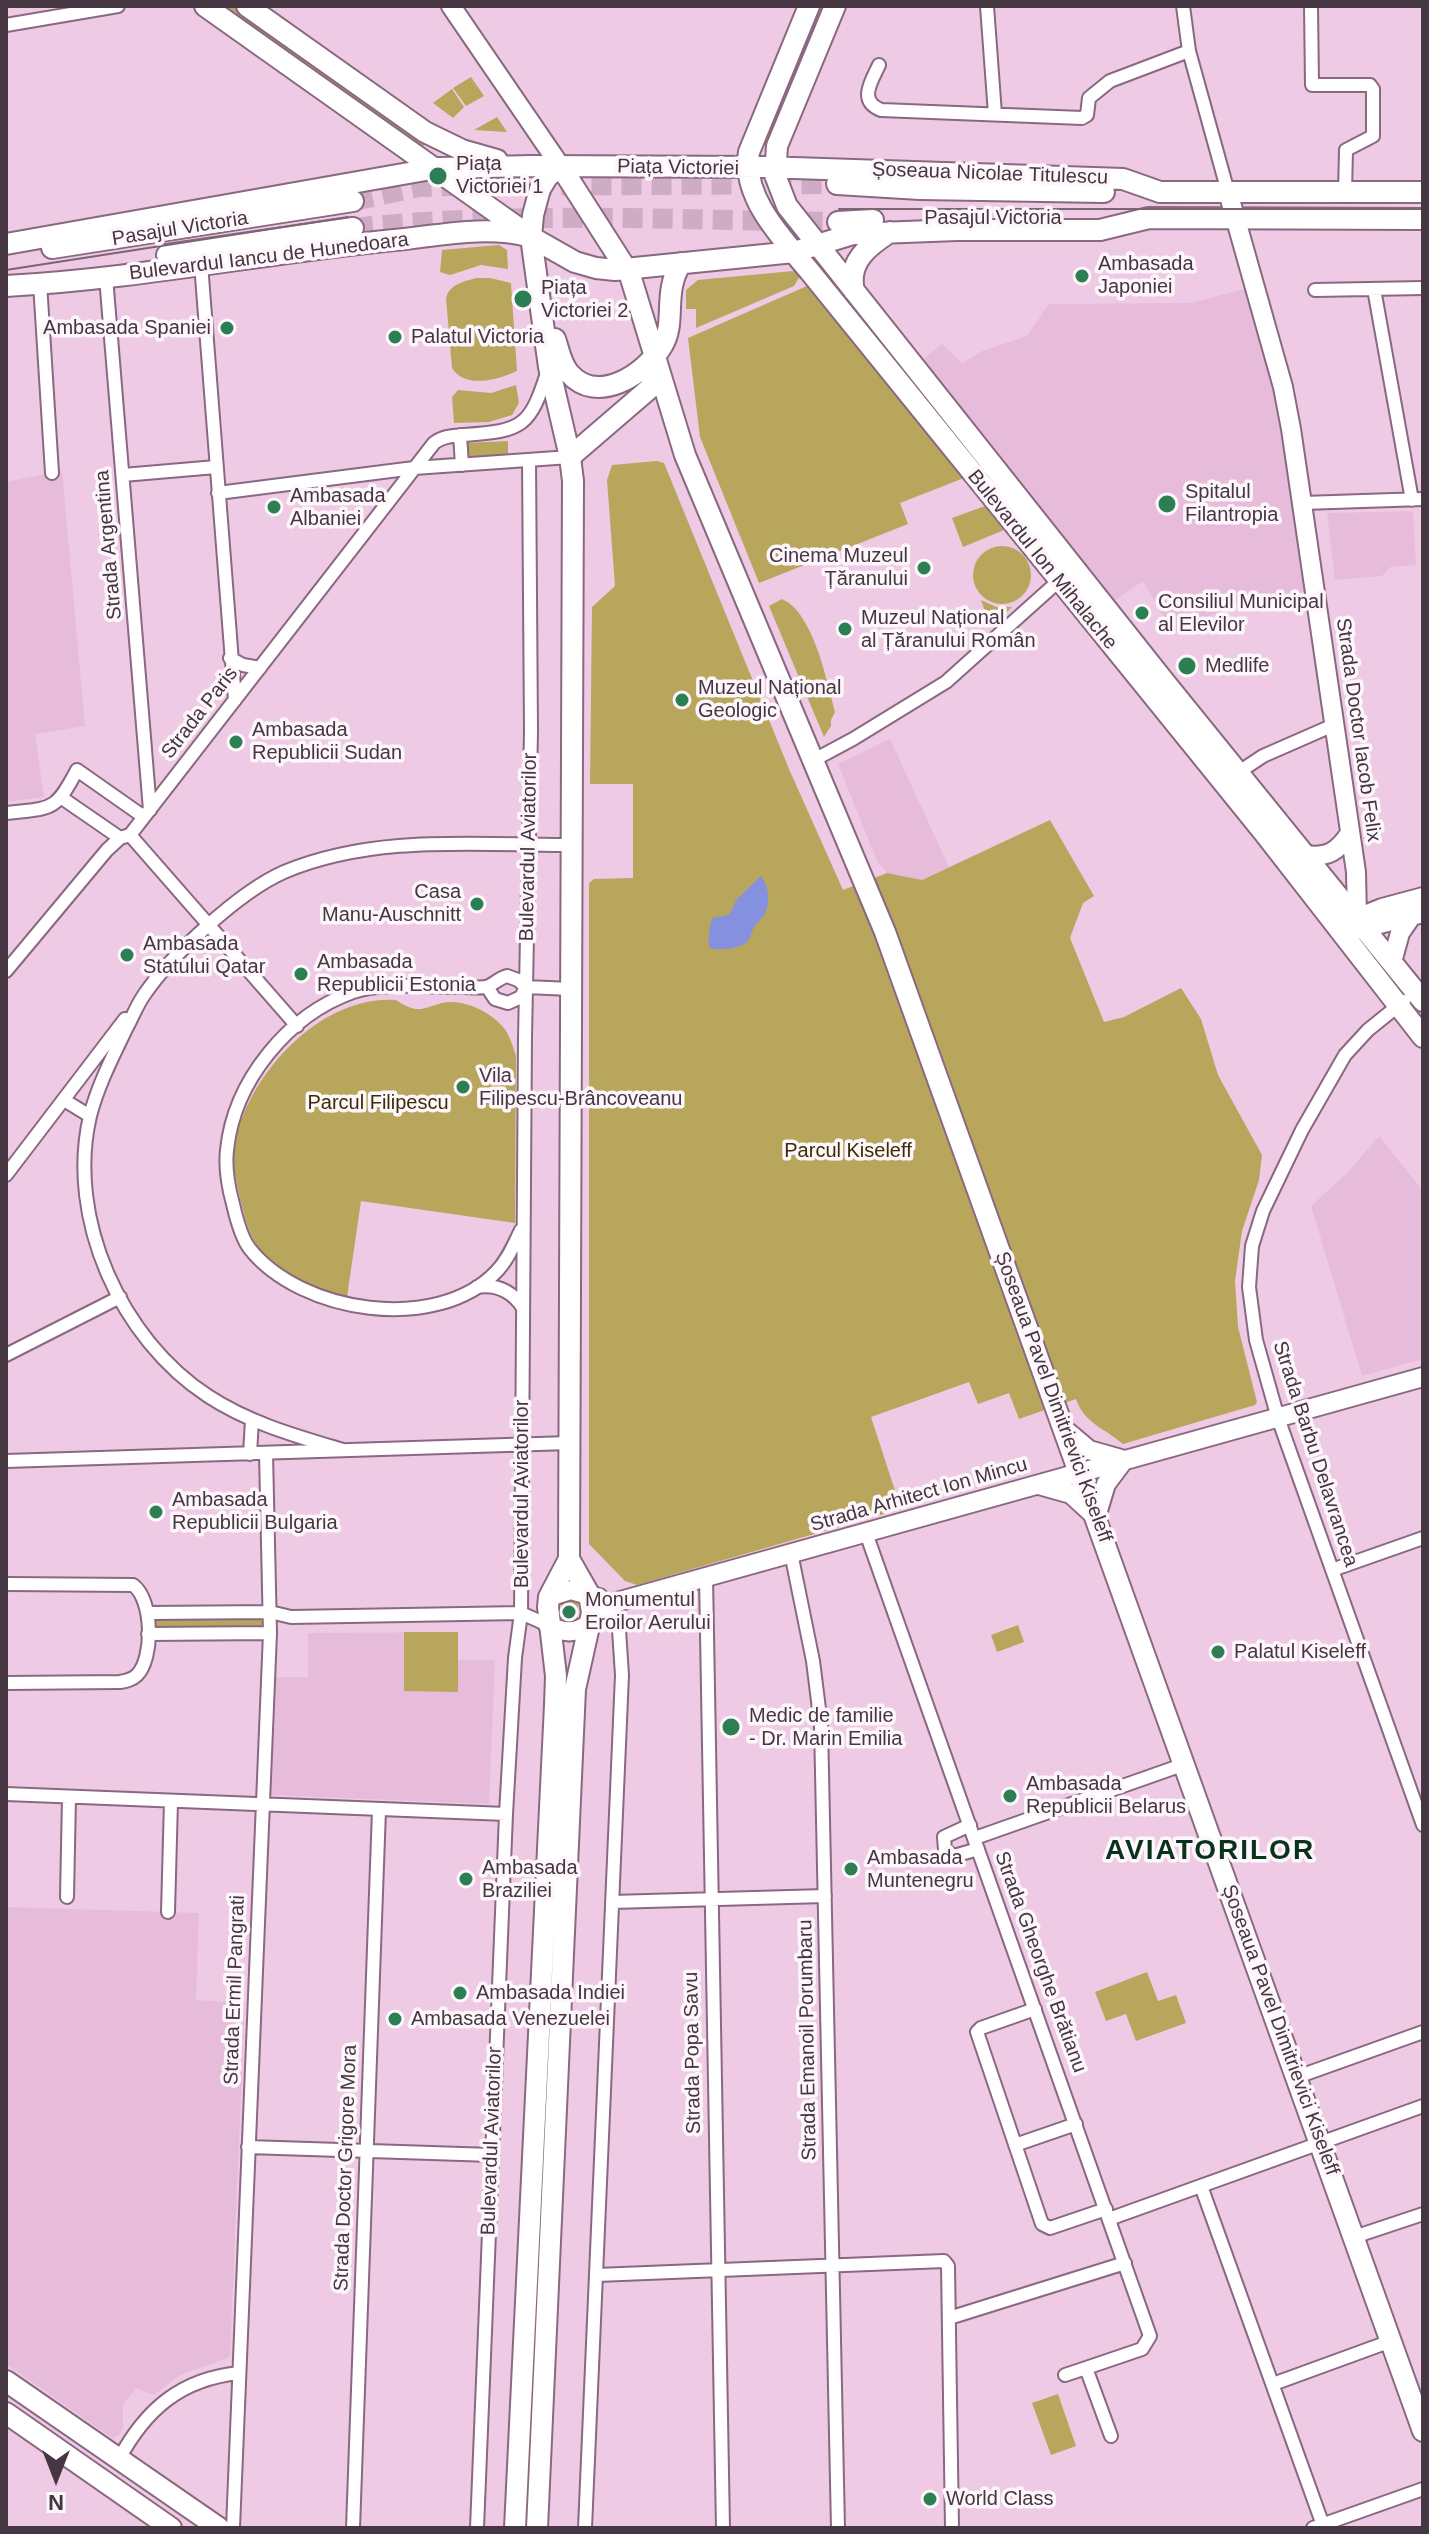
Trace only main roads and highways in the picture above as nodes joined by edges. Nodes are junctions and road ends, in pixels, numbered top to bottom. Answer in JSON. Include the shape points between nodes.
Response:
{"nodes":[{"id":1,"x":205,"y":6,"type":"edge"},
{"id":2,"x":247,"y":6,"type":"edge"},
{"id":3,"x":451,"y":6,"type":"edge"},
{"id":4,"x":809,"y":6,"type":"edge"},
{"id":5,"x":835,"y":6,"type":"edge"},
{"id":6,"x":393,"y":138,"type":"junction"},
{"id":7,"x":533,"y":166,"type":"junction"},
{"id":8,"x":747,"y":166,"type":"junction"},
{"id":9,"x":561,"y":167,"type":"junction"},
{"id":10,"x":775,"y":167,"type":"junction"},
{"id":11,"x":437,"y":168,"type":"junction"},
{"id":12,"x":380,"y":176,"type":"junction"},
{"id":13,"x":837,"y":184,"type":"tunnel mouth"},
{"id":14,"x":1160,"y":192,"type":"junction"},
{"id":15,"x":1228,"y":192,"type":"junction"},
{"id":16,"x":1423,"y":192,"type":"edge"},
{"id":17,"x":353,"y":201,"type":"tunnel mouth"},
{"id":18,"x":1149,"y":218,"type":"junction"},
{"id":19,"x":1235,"y":219,"type":"junction"},
{"id":20,"x":1423,"y":219,"type":"edge"},
{"id":21,"x":838,"y":222,"type":"tunnel mouth"},
{"id":22,"x":353,"y":228,"type":"tunnel mouth"},
{"id":23,"x":890,"y":232,"type":"junction"},
{"id":24,"x":531,"y":237,"type":"junction"},
{"id":25,"x":6,"y":244,"type":"edge"},
{"id":26,"x":817,"y":245,"type":"junction"},
{"id":27,"x":794,"y":252,"type":"junction"},
{"id":28,"x":6,"y":254,"type":"edge"},
{"id":29,"x":681,"y":263,"type":"junction"},
{"id":30,"x":626,"y":269,"type":"junction"},
{"id":31,"x":6,"y":278,"type":"edge"},
{"id":32,"x":40,"y":278,"type":"junction"},
{"id":33,"x":6,"y":286,"type":"edge"},
{"id":34,"x":854,"y":291,"type":"junction"},
{"id":35,"x":539,"y":294,"type":"junction"},
{"id":36,"x":657,"y":364,"type":"junction"},
{"id":37,"x":570,"y":457,"type":"junction"},
{"id":38,"x":1067,"y":574,"type":"junction"},
{"id":39,"x":1350,"y":833,"type":"junction"},
{"id":40,"x":1298,"y":861,"type":"junction"},
{"id":41,"x":1423,"y":897,"type":"edge"},
{"id":42,"x":1417,"y":915,"type":"edge"},
{"id":43,"x":1365,"y":920,"type":"junction"},
{"id":44,"x":1392,"y":962,"type":"junction"},
{"id":45,"x":1419,"y":997,"type":"edge"},
{"id":46,"x":1423,"y":1037,"type":"edge"},
{"id":47,"x":1423,"y":1377,"type":"edge"},
{"id":48,"x":1064,"y":1429,"type":"junction"},
{"id":49,"x":1124,"y":1460,"type":"junction"},
{"id":50,"x":1080,"y":1472,"type":"junction"},
{"id":51,"x":1036,"y":1485,"type":"junction"},
{"id":52,"x":1096,"y":1517,"type":"junction"},
{"id":53,"x":569,"y":1559,"type":"junction"},
{"id":54,"x":589,"y":1594,"type":"junction"},
{"id":55,"x":549,"y":1597,"type":"junction"},
{"id":56,"x":613,"y":1603,"type":"junction"},
{"id":57,"x":591,"y":1622,"type":"junction"},
{"id":58,"x":548,"y":1625,"type":"junction"},
{"id":59,"x":14,"y":2390,"type":"edge"},
{"id":60,"x":8,"y":2417,"type":"edge"},
{"id":61,"x":1423,"y":2431,"type":"edge"},
{"id":62,"x":171,"y":2528,"type":"edge"},
{"id":63,"x":219,"y":2528,"type":"edge"},
{"id":64,"x":515,"y":2528,"type":"edge"},
{"id":65,"x":537,"y":2528,"type":"edge"}],
"edges":[{"from":1,"to":6,"type":"main road"},
{"from":2,"to":7,"type":"main road","via":[[435,137],[480,156]]},
{"from":3,"to":9,"type":"main road"},
{"from":4,"to":8,"type":"main road","via":[[756,131]]},
{"from":5,"to":10,"type":"main road","via":[[779,139]]},
{"from":6,"to":11,"type":"main road"},
{"from":6,"to":12,"type":"main road","via":[[393,161]]},
{"from":7,"to":9,"type":"main road","name":"Piața Victoriei"},
{"from":7,"to":11,"type":"main road","name":"Piața Victoriei"},
{"from":8,"to":9,"type":"main road","name":"Piața Victoriei"},
{"from":8,"to":10,"type":"main road","name":"Șoseaua Nicolae Titulescu"},
{"from":8,"to":27,"type":"main road","name":"Piața Victoriei","via":[[759,201]]},
{"from":9,"to":24,"type":"main road","via":[[540,189]]},
{"from":9,"to":30,"type":"main road"},
{"from":10,"to":14,"type":"main road","name":"Șoseaua Nicolae Titulescu","via":[[1123,179]]},
{"from":10,"to":26,"type":"main road","via":[[782,196]]},
{"from":11,"to":12,"type":"main road"},
{"from":11,"to":24,"type":"main road"},
{"from":12,"to":25,"type":"main road"},
{"from":13,"to":14,"type":"main road","name":"Pasajul Victoria"},
{"from":14,"to":15,"type":"main road","name":"Șoseaua Nicolae Titulescu"},
{"from":15,"to":16,"type":"main road","name":"Șoseaua Nicolae Titulescu"},
{"from":15,"to":19,"type":"main road","name":"Strada Doctor Iacob Felix"},
{"from":17,"to":28,"type":"main road","name":"Pasajul Victoria"},
{"from":18,"to":19,"type":"main road"},
{"from":18,"to":21,"type":"main road","name":"Pasajul Victoria"},
{"from":18,"to":23,"type":"main road","via":[[1100,230]]},
{"from":19,"to":20,"type":"main road"},
{"from":19,"to":39,"type":"main road","name":"Strada Doctor Iacob Felix","via":[[1283,387]]},
{"from":22,"to":32,"type":"main road","name":"Pasajul Victoria"},
{"from":23,"to":26,"type":"main road","via":[[853,234]]},
{"from":23,"to":34,"type":"main road","via":[[859,256]]},
{"from":24,"to":30,"type":"main road","via":[[586,266]]},
{"from":24,"to":32,"type":"main road","name":"Bulevardul Iancu de Hunedoara","via":[[488,232],[106,277]]},
{"from":24,"to":35,"type":"main road"},
{"from":26,"to":27,"type":"main road"},
{"from":26,"to":34,"type":"main road","name":"Bulevardul Ion Mihalache"},
{"from":27,"to":29,"type":"main road"},
{"from":27,"to":38,"type":"main road","name":"Bulevardul Ion Mihalache"},
{"from":29,"to":30,"type":"main road"},
{"from":29,"to":36,"type":"main road","via":[[671,282],[667,336]]},
{"from":30,"to":36,"type":"main road"},
{"from":31,"to":32,"type":"main road","name":"Bulevardul Iancu de Hunedoara"},
{"from":32,"to":33,"type":"main road","name":"Bulevardul Iancu de Hunedoara"},
{"from":34,"to":38,"type":"main road","name":"Bulevardul Ion Mihalache"},
{"from":35,"to":36,"type":"main road","via":[[563,364],[576,380],[594,386],[619,384]]},
{"from":35,"to":37,"type":"main road"},
{"from":36,"to":37,"type":"main road","via":[[649,389]]},
{"from":36,"to":48,"type":"main road","name":"Șoseaua Pavel Dimitrievici Kiseleff","via":[[685,455],[910,999]]},
{"from":37,"to":53,"type":"main road","name":"Bulevardul Aviatorilor"},
{"from":38,"to":40,"type":"main road","name":"Bulevardul Ion Mihalache"},
{"from":38,"to":40,"type":"main road","name":"Bulevardul Ion Mihalache","via":[[1239,772]]},
{"from":39,"to":40,"type":"main road","via":[[1332,853]]},
{"from":39,"to":43,"type":"main road","name":"Strada Doctor Iacob Felix"},
{"from":40,"to":43,"type":"main road","name":"Bulevardul Ion Mihalache"},
{"from":41,"to":43,"type":"main road"},
{"from":42,"to":43,"type":"main road"},
{"from":42,"to":44,"type":"main road","via":[[1400,933]]},
{"from":43,"to":44,"type":"main road","name":"Bulevardul Ion Mihalache"},
{"from":43,"to":46,"type":"main road","name":"Bulevardul Ion Mihalache","via":[[1361,958]]},
{"from":44,"to":45,"type":"main road","name":"Bulevardul Ion Mihalache"},
{"from":47,"to":49,"type":"main road","name":"Strada Arhitect Ion Mincu"},
{"from":48,"to":49,"type":"main road","via":[[1089,1450]]},
{"from":48,"to":50,"type":"main road","name":"Șoseaua Pavel Dimitrievici Kiseleff"},
{"from":49,"to":50,"type":"main road","name":"Strada Arhitect Ion Mincu"},
{"from":49,"to":52,"type":"main road","via":[[1106,1484]]},
{"from":50,"to":51,"type":"main road","name":"Strada Arhitect Ion Mincu"},
{"from":50,"to":52,"type":"main road","name":"Șoseaua Pavel Dimitrievici Kiseleff"},
{"from":51,"to":52,"type":"main road","via":[[1071,1494]]},
{"from":51,"to":56,"type":"main road","name":"Strada Arhitect Ion Mincu"},
{"from":52,"to":61,"type":"main road","name":"Șoseaua Pavel Dimitrievici Kiseleff"},
{"from":53,"to":54,"type":"main road"},
{"from":53,"to":55,"type":"main road"},
{"from":54,"to":55,"type":"main road","via":[[564,1590]]},
{"from":54,"to":56,"type":"main road"},
{"from":54,"to":57,"type":"main road"},
{"from":55,"to":58,"type":"main road"},
{"from":56,"to":57,"type":"main road","name":"Strada Arhitect Ion Mincu"},
{"from":57,"to":58,"type":"main road","via":[[570,1633]]},
{"from":57,"to":65,"type":"main road","via":[[577,1672]]},
{"from":58,"to":64,"type":"main road","name":"Bulevardul Aviatorilor","via":[[555,1672]]},
{"from":59,"to":63,"type":"main road"},
{"from":60,"to":62,"type":"main road"}]}
